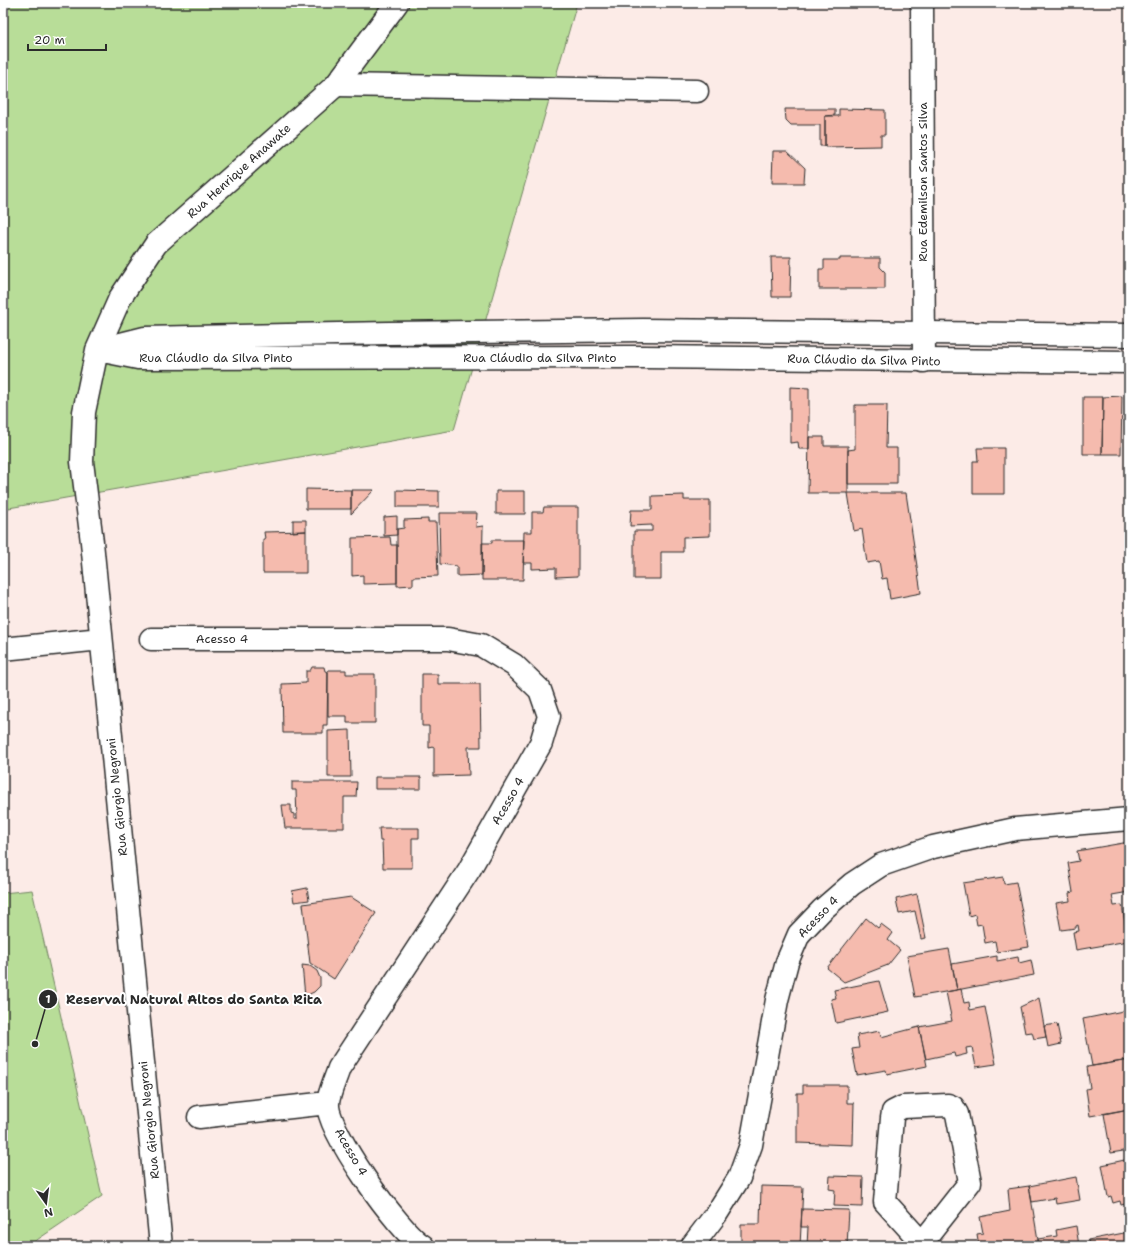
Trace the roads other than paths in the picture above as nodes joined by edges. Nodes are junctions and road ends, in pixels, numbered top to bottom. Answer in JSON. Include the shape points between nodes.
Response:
{"nodes":[{"id":1,"x":397,"y":3,"type":"edge"},
{"id":2,"x":922,"y":3,"type":"edge"},
{"id":3,"x":336,"y":85,"type":"junction"},
{"id":4,"x":697,"y":91,"type":"dead end"},
{"id":5,"x":643,"y":330,"type":"junction"},
{"id":6,"x":388,"y":333,"type":"junction"},
{"id":7,"x":924,"y":333,"type":"junction"},
{"id":8,"x":1129,"y":335,"type":"edge"},
{"id":9,"x":97,"y":350,"type":"junction"},
{"id":10,"x":643,"y":357,"type":"junction"},
{"id":11,"x":388,"y":358,"type":"junction"},
{"id":12,"x":924,"y":361,"type":"junction"},
{"id":13,"x":1129,"y":362,"type":"edge"},
{"id":14,"x":101,"y":639,"type":"junction"},
{"id":15,"x":151,"y":639,"type":"dead end"},
{"id":16,"x":3,"y":649,"type":"edge"},
{"id":17,"x":1129,"y":819,"type":"edge"},
{"id":18,"x":328,"y":1104,"type":"junction"},
{"id":19,"x":199,"y":1117,"type":"dead end"},
{"id":20,"x":922,"y":1245,"type":"edge"},
{"id":21,"x":161,"y":1246,"type":"edge"},
{"id":22,"x":423,"y":1246,"type":"edge"},
{"id":23,"x":692,"y":1246,"type":"edge"}],
"edges":[{"from":1,"to":3,"type":"street","name":"Rua Henrique Anawate"},
{"from":2,"to":7,"type":"street","name":"Rua Edemilson Santos Silva"},
{"from":3,"to":4,"type":"street"},
{"from":3,"to":9,"type":"street","name":"Rua Henrique Anawate","via":[[156,244],[120,298]]},
{"from":5,"to":6,"type":"street","name":"Rua Cláudio da Silva Pinto"},
{"from":5,"to":7,"type":"street","name":"Rua Cláudio da Silva Pinto"},
{"from":5,"to":10,"type":"street"},
{"from":6,"to":9,"type":"street","name":"Rua Cláudio da Silva Pinto","via":[[145,338]]},
{"from":6,"to":11,"type":"street"},
{"from":7,"to":8,"type":"street","name":"Rua Cláudio da Silva Pinto"},
{"from":7,"to":12,"type":"street","name":"Rua Edemilson Santos Silva"},
{"from":9,"to":11,"type":"street","name":"Rua Cláudio da Silva Pinto","via":[[138,358]]},
{"from":9,"to":14,"type":"street","name":"Rua Giorgio Negroni","via":[[84,412],[82,462]]},
{"from":10,"to":11,"type":"street","name":"Rua Cláudio da Silva Pinto"},
{"from":10,"to":12,"type":"street","name":"Rua Cláudio da Silva Pinto"},
{"from":12,"to":13,"type":"street","name":"Rua Cláudio da Silva Pinto"},
{"from":14,"to":16,"type":"street"},
{"from":14,"to":21,"type":"street","name":"Rua Giorgio Negroni"},
{"from":15,"to":18,"type":"street","name":"Acesso 4","via":[[448,639],[481,645],[514,665],[540,690],[549,716],[541,743],[469,870],[339,1068]]},
{"from":17,"to":23,"type":"street","name":"Acesso 4","via":[[1015,829],[933,846],[881,865],[852,884],[822,910],[799,934],[787,962],[776,1007],[751,1145],[739,1178]]},
{"from":18,"to":19,"type":"street"},
{"from":18,"to":22,"type":"street","name":"Acesso 4","via":[[338,1136],[387,1210],[413,1240]]},
{"from":20,"to":20,"type":"street","via":[[970,1182],[957,1114],[953,1107],[948,1105],[903,1107],[894,1112],[892,1118],[885,1202]]}]}
